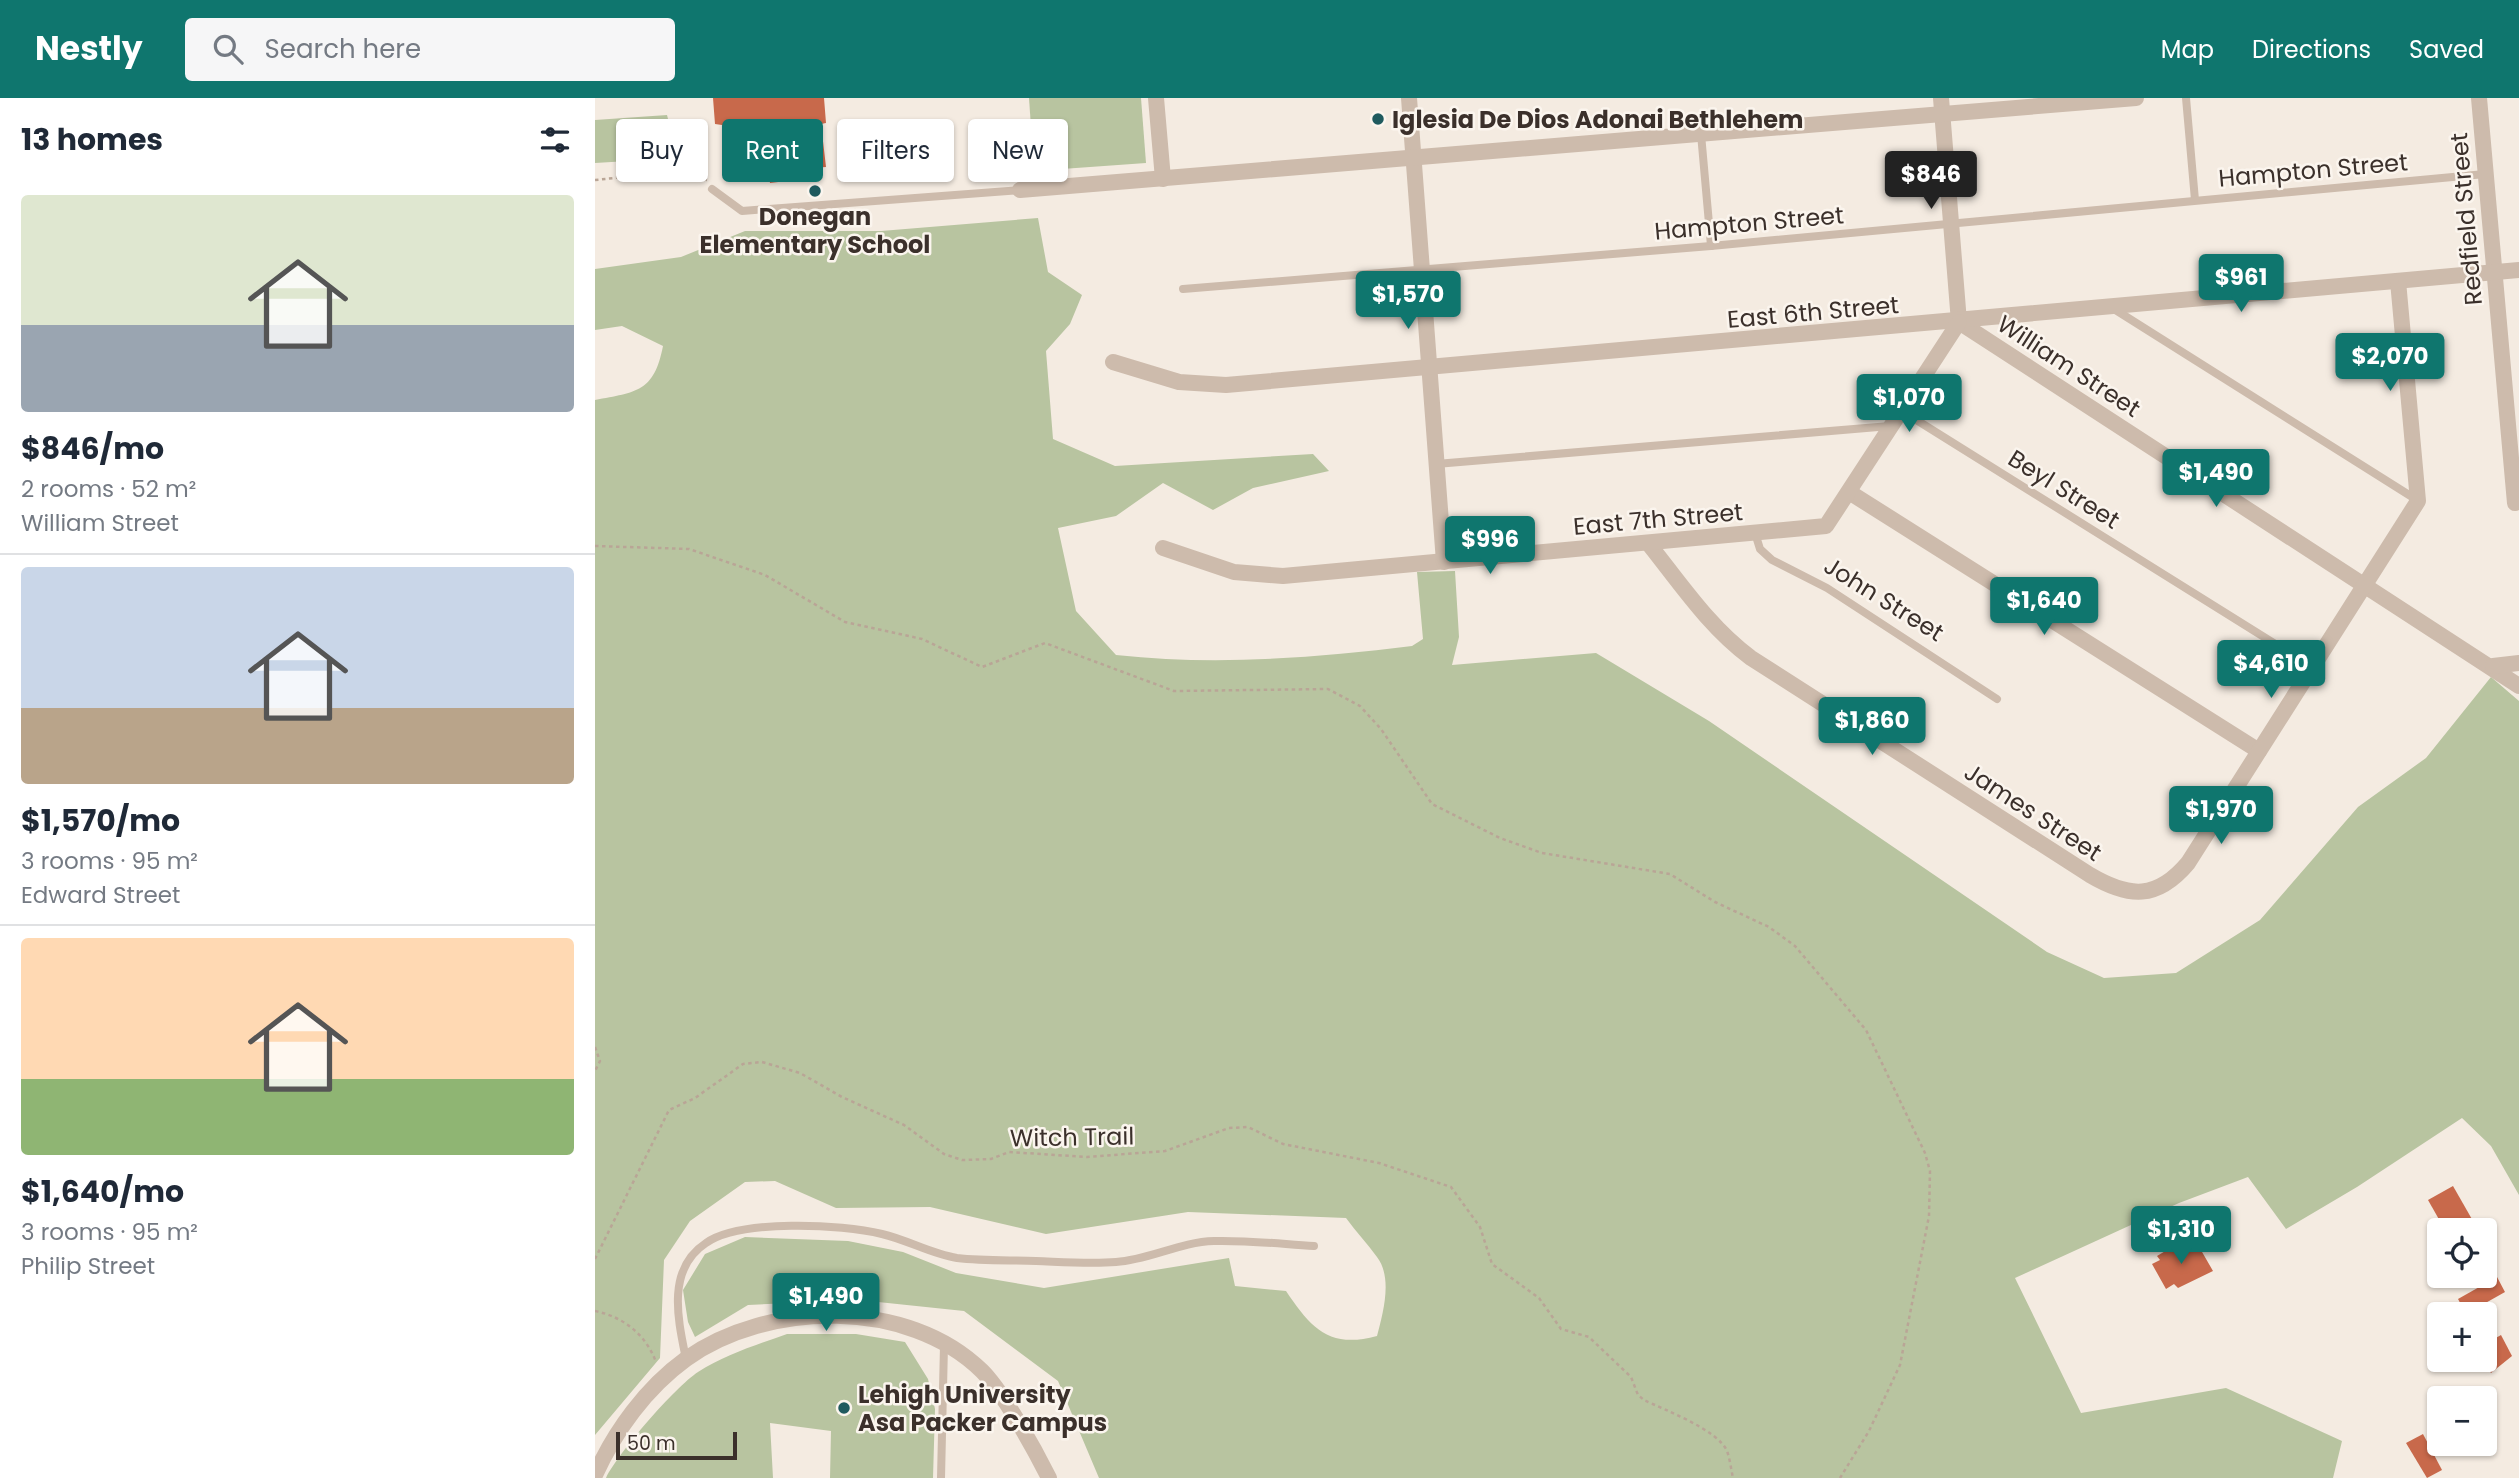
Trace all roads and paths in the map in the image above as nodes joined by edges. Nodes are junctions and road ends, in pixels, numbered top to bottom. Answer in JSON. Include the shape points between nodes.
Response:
{"nodes":[{"id":1,"x":1156,"y":98,"type":"edge"},
{"id":2,"x":1409,"y":98,"type":"edge"},
{"id":3,"x":2136,"y":98,"type":"edge"},
{"id":4,"x":2186,"y":98,"type":"edge"},
{"id":5,"x":2479,"y":98,"type":"edge"},
{"id":6,"x":1941,"y":106,"type":"edge"},
{"id":7,"x":1701,"y":134,"type":"junction"},
{"id":8,"x":1413,"y":158,"type":"junction"},
{"id":9,"x":2485,"y":174,"type":"junction"},
{"id":10,"x":1164,"y":179,"type":"junction"},
{"id":11,"x":595,"y":180,"type":"edge"},
{"id":12,"x":712,"y":185,"type":"joint"},
{"id":13,"x":1020,"y":190,"type":"joint"},
{"id":14,"x":2195,"y":200,"type":"junction"},
{"id":15,"x":1951,"y":224,"type":"junction"},
{"id":16,"x":1711,"y":246,"type":"junction"},
{"id":17,"x":1422,"y":270,"type":"junction"},
{"id":18,"x":2519,"y":270,"type":"edge"},
{"id":19,"x":2493,"y":272,"type":"junction"},
{"id":20,"x":2398,"y":281,"type":"junction"},
{"id":21,"x":1183,"y":289,"type":"dead end"},
{"id":22,"x":2111,"y":308,"type":"junction"},
{"id":23,"x":1959,"y":322,"type":"junction"},
{"id":24,"x":1113,"y":362,"type":"dead end"},
{"id":25,"x":1429,"y":368,"type":"junction"},
{"id":26,"x":1902,"y":411,"type":"junction"},
{"id":27,"x":1893,"y":425,"type":"junction"},
{"id":28,"x":1436,"y":464,"type":"junction"},
{"id":29,"x":2515,"y":468,"type":"edge"},
{"id":30,"x":1849,"y":492,"type":"junction"},
{"id":31,"x":2418,"y":501,"type":"junction"},
{"id":32,"x":2515,"y":503,"type":"dead end"},
{"id":33,"x":1826,"y":526,"type":"joint"},
{"id":34,"x":1755,"y":533,"type":"junction"},
{"id":35,"x":1648,"y":543,"type":"junction"},
{"id":36,"x":595,"y":546,"type":"edge"},
{"id":37,"x":1163,"y":548,"type":"dead end"},
{"id":38,"x":1444,"y":562,"type":"junction"},
{"id":39,"x":2366,"y":584,"type":"junction"},
{"id":40,"x":2519,"y":663,"type":"edge"},
{"id":41,"x":2493,"y":666,"type":"junction"},
{"id":42,"x":2313,"y":667,"type":"junction"},
{"id":43,"x":2519,"y":685,"type":"edge"},
{"id":44,"x":1997,"y":699,"type":"dead end"},
{"id":45,"x":2259,"y":751,"type":"junction"},
{"id":46,"x":595,"y":1047,"type":"edge"},
{"id":47,"x":595,"y":1071,"type":"edge"},
{"id":48,"x":1314,"y":1246,"type":"dead end"},
{"id":49,"x":595,"y":1259,"type":"edge"},
{"id":50,"x":595,"y":1311,"type":"edge"},
{"id":51,"x":944,"y":1343,"type":"junction"},
{"id":52,"x":686,"y":1359,"type":"junction"},
{"id":53,"x":663,"y":1381,"type":"junction"},
{"id":54,"x":595,"y":1475,"type":"edge"},
{"id":55,"x":941,"y":1478,"type":"edge"},
{"id":56,"x":1049,"y":1478,"type":"edge"},
{"id":57,"x":1733,"y":1478,"type":"edge"},
{"id":58,"x":1840,"y":1478,"type":"edge"}],
"edges":[{"from":1,"to":10,"type":"street"},
{"from":2,"to":8,"type":"street"},
{"from":3,"to":6,"type":"street"},
{"from":4,"to":14,"type":"lane"},
{"from":5,"to":9,"type":"street","name":"Redfield Street"},
{"from":6,"to":7,"type":"street"},
{"from":6,"to":15,"type":"street","name":"William Street"},
{"from":7,"to":8,"type":"street"},
{"from":7,"to":16,"type":"lane"},
{"from":8,"to":10,"type":"street"},
{"from":8,"to":17,"type":"street"},
{"from":9,"to":14,"type":"lane","name":"Hampton Street"},
{"from":9,"to":19,"type":"street","name":"Redfield Street"},
{"from":10,"to":13,"type":"street"},
{"from":11,"to":12,"type":"path","via":[[672,172]]},
{"from":12,"to":13,"type":"lane","via":[[742,211]]},
{"from":14,"to":15,"type":"lane","name":"Hampton Street"},
{"from":15,"to":16,"type":"lane","name":"Hampton Street"},
{"from":15,"to":23,"type":"street","name":"William Street"},
{"from":16,"to":17,"type":"lane","name":"Hampton Street"},
{"from":17,"to":21,"type":"lane","name":"Hampton Street"},
{"from":17,"to":25,"type":"street"},
{"from":18,"to":19,"type":"street","name":"East 6th Street"},
{"from":19,"to":20,"type":"street","name":"East 6th Street"},
{"from":19,"to":29,"type":"street","name":"Redfield Street"},
{"from":20,"to":22,"type":"street","name":"East 6th Street"},
{"from":20,"to":31,"type":"street"},
{"from":22,"to":23,"type":"street","name":"East 6th Street"},
{"from":22,"to":31,"type":"lane"},
{"from":23,"to":25,"type":"street","name":"East 6th Street"},
{"from":23,"to":26,"type":"street","name":"John Street"},
{"from":23,"to":39,"type":"street","name":"William Street"},
{"from":24,"to":25,"type":"street","name":"East 6th Street","via":[[1170,380],[1211,386]]},
{"from":25,"to":28,"type":"street"},
{"from":26,"to":27,"type":"street","name":"John Street"},
{"from":26,"to":42,"type":"lane","name":"Beyl Street"},
{"from":27,"to":28,"type":"lane"},
{"from":27,"to":30,"type":"street","name":"John Street"},
{"from":28,"to":38,"type":"street"},
{"from":29,"to":32,"type":"street","name":"Redfield Street"},
{"from":30,"to":33,"type":"street","name":"John Street"},
{"from":30,"to":45,"type":"street"},
{"from":31,"to":39,"type":"street"},
{"from":33,"to":34,"type":"street","name":"East 7th Street"},
{"from":34,"to":35,"type":"street","name":"East 7th Street"},
{"from":34,"to":44,"type":"lane","name":"John Street","via":[[1760,549],[1772,560],[1827,588]]},
{"from":35,"to":38,"type":"street","name":"East 7th Street"},
{"from":35,"to":45,"type":"street","name":"James Street","via":[[1702,611],[1751,658],[2114,888],[2144,892],[2170,881],[2188,863]]},
{"from":36,"to":58,"type":"path","via":[[689,549],[765,575],[845,622],[922,639],[982,667],[1045,643],[1174,691],[1328,689],[1360,706],[1381,729],[1431,804],[1542,853],[1670,874],[1795,946],[1866,1030],[1930,1171],[1929,1216],[1900,1365],[1869,1431]]},
{"from":37,"to":38,"type":"street","name":"East 7th Street","via":[[1234,572],[1266,576]]},
{"from":39,"to":41,"type":"street","name":"William Street"},
{"from":39,"to":42,"type":"street"},
{"from":40,"to":41,"type":"street"},
{"from":41,"to":43,"type":"street","name":"William Street"},
{"from":42,"to":45,"type":"street"},
{"from":46,"to":47,"type":"path","via":[[600,1061]]},
{"from":48,"to":52,"type":"lane","via":[[1212,1241],[1115,1262],[957,1258],[879,1233],[747,1227],[722,1233],[704,1244],[690,1256],[680,1276],[677,1297]]},
{"from":49,"to":57,"type":"path","name":"Witch Trail","via":[[670,1110],[743,1064],[762,1062],[800,1073],[962,1160],[991,1159],[1009,1152],[1087,1157],[1165,1152],[1229,1128],[1248,1127],[1283,1144],[1379,1163],[1451,1187],[1480,1227],[1493,1264],[1539,1298],[1561,1329],[1589,1337],[1631,1377],[1638,1395],[1697,1425],[1720,1443]]},
{"from":50,"to":53,"type":"path","via":[[626,1323],[649,1343]]},
{"from":51,"to":52,"type":"street","via":[[901,1326],[829,1314],[776,1321]]},
{"from":51,"to":55,"type":"lane"},
{"from":51,"to":56,"type":"street","via":[[982,1371],[1035,1449]]},
{"from":52,"to":53,"type":"street"},
{"from":53,"to":54,"type":"street","via":[[637,1405],[607,1448]]}]}
